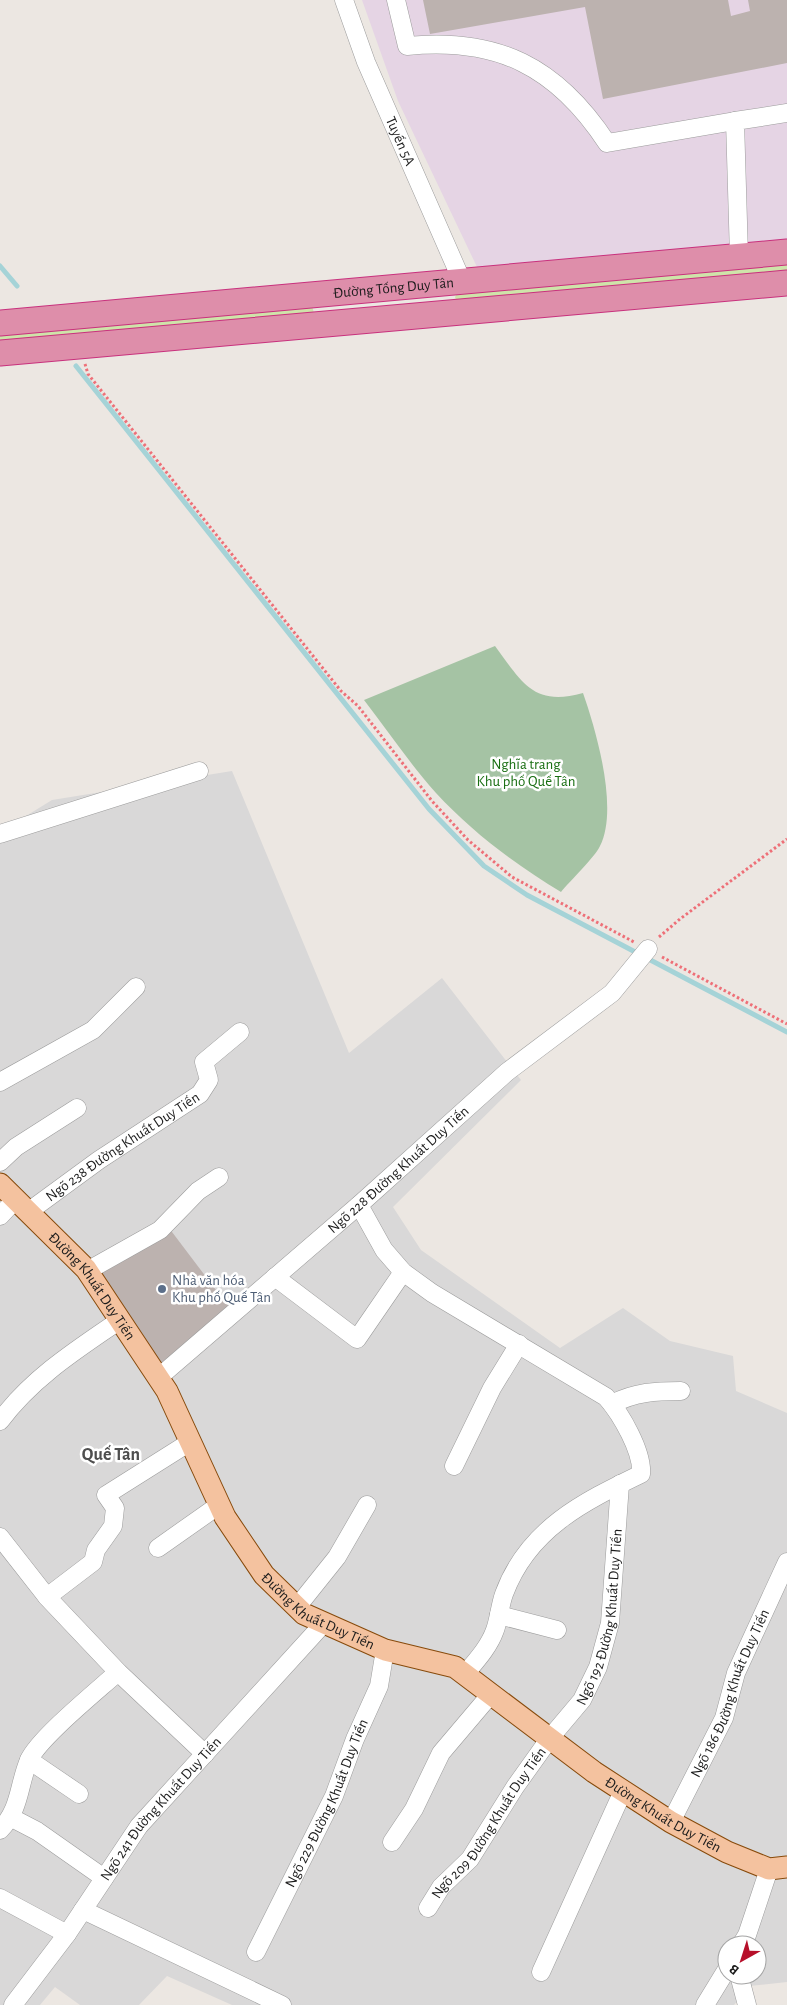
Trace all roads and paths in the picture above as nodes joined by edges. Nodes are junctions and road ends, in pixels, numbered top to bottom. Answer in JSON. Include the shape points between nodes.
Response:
{"nodes":[{"id":1,"x":344,"y":0,"type":"edge"},
{"id":2,"x":396,"y":0,"type":"edge"},
{"id":3,"x":787,"y":113,"type":"edge"},
{"id":4,"x":735,"y":121,"type":"junction"},
{"id":5,"x":787,"y":252,"type":"edge"},
{"id":6,"x":739,"y":256,"type":"junction"},
{"id":7,"x":462,"y":282,"type":"junction"},
{"id":8,"x":787,"y":283,"type":"edge"},
{"id":9,"x":372,"y":290,"type":"junction"},
{"id":10,"x":375,"y":320,"type":"junction"},
{"id":11,"x":0,"y":323,"type":"edge"},
{"id":12,"x":81,"y":346,"type":"junction"},
{"id":13,"x":0,"y":353,"type":"edge"},
{"id":14,"x":199,"y":771,"type":"dead end"},
{"id":15,"x":0,"y":834,"type":"edge"},
{"id":16,"x":787,"y":839,"type":"edge"},
{"id":17,"x":644,"y":955,"type":"junction"},
{"id":18,"x":136,"y":987,"type":"dead end"},
{"id":19,"x":787,"y":1024,"type":"edge"},
{"id":20,"x":240,"y":1032,"type":"dead end"},
{"id":21,"x":0,"y":1082,"type":"edge"},
{"id":22,"x":77,"y":1108,"type":"dead end"},
{"id":23,"x":0,"y":1162,"type":"edge"},
{"id":24,"x":219,"y":1177,"type":"dead end"},
{"id":25,"x":0,"y":1184,"type":"edge"},
{"id":26,"x":359,"y":1205,"type":"junction"},
{"id":27,"x":22,"y":1206,"type":"junction"},
{"id":28,"x":0,"y":1216,"type":"edge"},
{"id":29,"x":87,"y":1271,"type":"junction"},
{"id":30,"x":403,"y":1272,"type":"junction"},
{"id":31,"x":275,"y":1278,"type":"junction"},
{"id":32,"x":120,"y":1320,"type":"junction"},
{"id":33,"x":519,"y":1344,"type":"junction"},
{"id":34,"x":158,"y":1378,"type":"junction"},
{"id":35,"x":681,"y":1391,"type":"dead end"},
{"id":36,"x":612,"y":1404,"type":"junction"},
{"id":37,"x":0,"y":1421,"type":"edge"},
{"id":38,"x":190,"y":1442,"type":"junction"},
{"id":39,"x":454,"y":1466,"type":"dead end"},
{"id":40,"x":620,"y":1484,"type":"junction"},
{"id":41,"x":219,"y":1505,"type":"junction"},
{"id":42,"x":367,"y":1505,"type":"dead end"},
{"id":43,"x":0,"y":1537,"type":"edge"},
{"id":44,"x":158,"y":1548,"type":"dead end"},
{"id":45,"x":787,"y":1562,"type":"edge"},
{"id":46,"x":47,"y":1597,"type":"junction"},
{"id":47,"x":297,"y":1607,"type":"junction"},
{"id":48,"x":499,"y":1615,"type":"junction"},
{"id":49,"x":324,"y":1623,"type":"junction"},
{"id":50,"x":557,"y":1630,"type":"dead end"},
{"id":51,"x":385,"y":1650,"type":"junction"},
{"id":52,"x":118,"y":1672,"type":"junction"},
{"id":53,"x":465,"y":1674,"type":"junction"},
{"id":54,"x":491,"y":1694,"type":"junction"},
{"id":55,"x":550,"y":1738,"type":"junction"},
{"id":56,"x":205,"y":1754,"type":"junction"},
{"id":57,"x":29,"y":1760,"type":"junction"},
{"id":58,"x":623,"y":1791,"type":"junction"},
{"id":59,"x":78,"y":1794,"type":"dead end"},
{"id":60,"x":671,"y":1822,"type":"junction"},
{"id":61,"x":6,"y":1824,"type":"edge"},
{"id":62,"x":392,"y":1842,"type":"dead end"},
{"id":63,"x":778,"y":1868,"type":"edge"},
{"id":64,"x":104,"y":1878,"type":"junction"},
{"id":65,"x":0,"y":1898,"type":"edge"},
{"id":66,"x":428,"y":1908,"type":"dead end"},
{"id":67,"x":83,"y":1910,"type":"junction"},
{"id":68,"x":67,"y":1934,"type":"junction"},
{"id":69,"x":748,"y":1935,"type":"edge"},
{"id":70,"x":256,"y":1952,"type":"dead end"},
{"id":71,"x":541,"y":1972,"type":"dead end"},
{"id":72,"x":717,"y":1985,"type":"edge"},
{"id":73,"x":741,"y":1985,"type":"edge"},
{"id":74,"x":13,"y":2005,"type":"edge"},
{"id":75,"x":282,"y":2005,"type":"edge"},
{"id":76,"x":705,"y":2005,"type":"edge"},
{"id":77,"x":746,"y":2005,"type":"edge"}],
"edges":[{"from":1,"to":7,"type":"street","name":"Tuyến 5A","via":[[366,62]]},
{"from":2,"to":4,"type":"street","via":[[407,46],[438,43],[493,50],[532,67],[572,98],[594,122],[607,143]]},
{"from":3,"to":4,"type":"street"},
{"from":4,"to":6,"type":"street"},
{"from":5,"to":6,"type":"highway","name":"Đường Tống Duy Tân"},
{"from":6,"to":7,"type":"highway","name":"Đường Tống Duy Tân"},
{"from":7,"to":9,"type":"highway","name":"Đường Tống Duy Tân"},
{"from":8,"to":10,"type":"highway","name":"Đường Tống Duy Tân"},
{"from":9,"to":10,"type":"highway"},
{"from":9,"to":11,"type":"highway","name":"Đường Tống Duy Tân"},
{"from":10,"to":12,"type":"highway","name":"Đường Tống Duy Tân"},
{"from":12,"to":13,"type":"highway","name":"Đường Tống Duy Tân"},
{"from":12,"to":17,"type":"path","via":[[88,374],[341,691],[358,706],[432,801],[468,840],[512,877]]},
{"from":14,"to":15,"type":"street"},
{"from":16,"to":17,"type":"path","via":[[680,919]]},
{"from":17,"to":19,"type":"path"},
{"from":17,"to":26,"type":"street","name":"Ngõ 228 Đường Khuất Duy Tiến","via":[[612,993],[514,1066]]},
{"from":18,"to":21,"type":"street","via":[[93,1030]]},
{"from":20,"to":27,"type":"street","name":"Ngõ 238 Đường Khuất Duy Tiến","via":[[204,1062],[209,1080],[200,1094]]},
{"from":22,"to":23,"type":"street","via":[[16,1147]]},
{"from":24,"to":29,"type":"street","via":[[198,1191],[160,1230]]},
{"from":25,"to":27,"type":"main road","name":"Đường Khuất Duy Tiến"},
{"from":26,"to":30,"type":"street","via":[[384,1250]]},
{"from":26,"to":31,"type":"street","name":"Ngõ 228 Đường Khuất Duy Tiến"},
{"from":27,"to":28,"type":"street"},
{"from":27,"to":29,"type":"main road","name":"Đường Khuất Duy Tiến"},
{"from":29,"to":32,"type":"main road","name":"Đường Khuất Duy Tiến"},
{"from":30,"to":31,"type":"street","via":[[357,1339]]},
{"from":30,"to":33,"type":"street","via":[[432,1293]]},
{"from":31,"to":34,"type":"street","name":"Ngõ 228 Đường Khuất Duy Tiến"},
{"from":32,"to":34,"type":"main road","name":"Đường Khuất Duy Tiến"},
{"from":32,"to":37,"type":"street","via":[[39,1378],[16,1398]]},
{"from":33,"to":36,"type":"street","via":[[606,1397]]},
{"from":33,"to":39,"type":"street","via":[[492,1388]]},
{"from":34,"to":38,"type":"main road","name":"Đường Khuất Duy Tiến"},
{"from":35,"to":36,"type":"street","via":[[630,1395]]},
{"from":36,"to":40,"type":"street","via":[[642,1463],[641,1474]]},
{"from":38,"to":41,"type":"main road","name":"Đường Khuất Duy Tiến"},
{"from":38,"to":46,"type":"street","via":[[106,1495],[115,1508],[114,1526],[96,1550],[93,1562]]},
{"from":40,"to":48,"type":"street","via":[[572,1511],[541,1534],[520,1562],[504,1593]]},
{"from":40,"to":55,"type":"street","name":"Ngõ 192 Đường Khuất Duy Tiến","via":[[610,1623],[598,1668],[582,1700]]},
{"from":41,"to":44,"type":"street"},
{"from":41,"to":47,"type":"main road","name":"Đường Khuất Duy Tiến","via":[[264,1575]]},
{"from":42,"to":47,"type":"street","via":[[337,1557]]},
{"from":43,"to":46,"type":"street"},
{"from":45,"to":60,"type":"street","name":"Ngõ 186 Đường Khuất Duy Tiến","via":[[736,1673],[724,1718]]},
{"from":46,"to":52,"type":"street"},
{"from":47,"to":49,"type":"main road","name":"Đường Khuất Duy Tiến"},
{"from":48,"to":50,"type":"street"},
{"from":48,"to":53,"type":"street","via":[[486,1648]]},
{"from":49,"to":51,"type":"main road","name":"Đường Khuất Duy Tiến"},
{"from":49,"to":56,"type":"street","name":"Ngõ 241 Đường Khuất Duy Tiến"},
{"from":51,"to":53,"type":"main road","name":"Đường Khuất Duy Tiến","via":[[455,1667]]},
{"from":51,"to":70,"type":"street","name":"Ngõ 229 Đường Khuất Duy Tiến","via":[[379,1686],[334,1796]]},
{"from":52,"to":56,"type":"street"},
{"from":52,"to":57,"type":"street","via":[[40,1745]]},
{"from":53,"to":54,"type":"main road","name":"Đường Khuất Duy Tiến"},
{"from":54,"to":55,"type":"main road","name":"Đường Khuất Duy Tiến"},
{"from":54,"to":62,"type":"street","via":[[441,1752],[414,1808]]},
{"from":55,"to":58,"type":"main road","name":"Đường Khuất Duy Tiến"},
{"from":55,"to":66,"type":"street","name":"Ngõ 209 Đường Khuất Duy Tiến","via":[[498,1812],[470,1859],[441,1887]]},
{"from":56,"to":64,"type":"street","name":"Ngõ 241 Đường Khuất Duy Tiến","via":[[139,1826]]},
{"from":57,"to":59,"type":"street"},
{"from":57,"to":61,"type":"street"},
{"from":58,"to":60,"type":"main road","name":"Đường Khuất Duy Tiến"},
{"from":58,"to":71,"type":"street"},
{"from":60,"to":63,"type":"main road","name":"Đường Khuất Duy Tiến","via":[[727,1852]]},
{"from":61,"to":64,"type":"street","via":[[36,1831]]},
{"from":63,"to":69,"type":"street"},
{"from":64,"to":67,"type":"street","name":"Ngõ 241 Đường Khuất Duy Tiến"},
{"from":65,"to":68,"type":"street"},
{"from":67,"to":68,"type":"street","name":"Ngõ 241 Đường Khuất Duy Tiến"},
{"from":67,"to":75,"type":"street"},
{"from":68,"to":74,"type":"street","name":"Ngõ 241 Đường Khuất Duy Tiến"},
{"from":72,"to":76,"type":"street"},
{"from":73,"to":77,"type":"street"}]}
